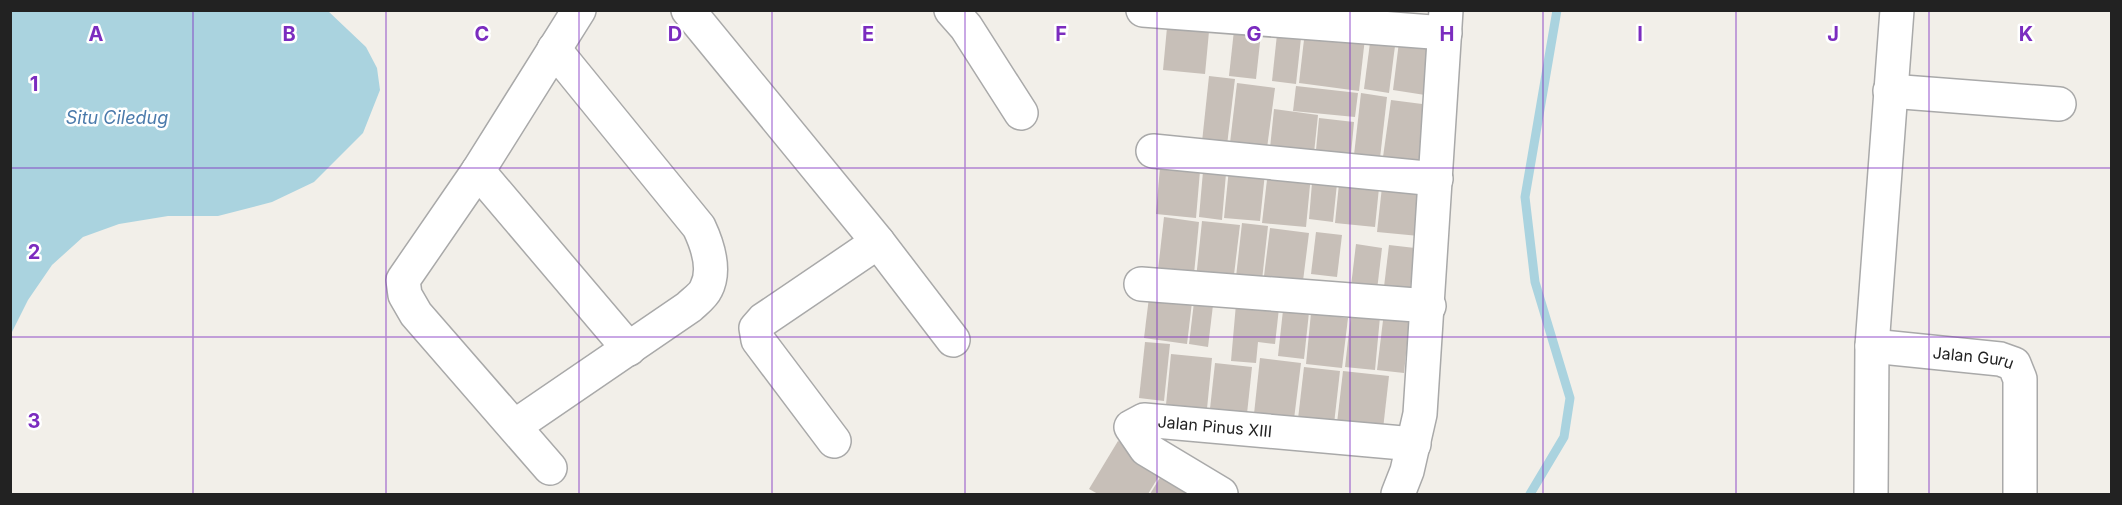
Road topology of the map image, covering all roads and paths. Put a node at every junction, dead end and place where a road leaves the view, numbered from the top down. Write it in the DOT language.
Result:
graph roads {
  1 [pos="579,10"];
  2 [pos="688,10"];
  3 [pos="951,10"];
  4 [pos="1143,10"];
  5 [pos="1897,10"];
  6 [pos="1445,22"];
  7 [pos="554,49"];
  8 [pos="1890,91"];
  9 [pos="2058,104"];
  10 [pos="1021,112"];
  11 [pos="1153,151"];
  12 [pos="478,171"];
  13 [pos="1436,179"];
  14 [pos="878,242"];
  15 [pos="1141,284"];
  16 [pos="1429,306"];
  17 [pos="953,340"];
  18 [pos="1872,346"];
  19 [pos="629,349"];
  20 [pos="515,426"];
  21 [pos="834,441"];
  22 [pos="1414,444"];
  23 [pos="550,468"];
  24 [pos="1221,495"];
  25 [pos="1398,495"];
  26 [pos="1871,495"];
  27 [pos="2020,495"];
  1 -- 7 [label="street"];
  2 -- 14 [label="street"];
  3 -- 10 [label="street"];
  4 -- 6 [label="street"];
  5 -- 8 [label="street"];
  6 -- 13 [label="street"];
  7 -- 12 [label="street"];
  7 -- 19 [label="street"];
  8 -- 9 [label="street"];
  8 -- 18 [label="street"];
  11 -- 13 [label="street"];
  12 -- 19 [label="street"];
  12 -- 20 [label="street"];
  13 -- 16 [label="street"];
  14 -- 17 [label="street"];
  14 -- 21 [label="street"];
  15 -- 16 [label="street"];
  16 -- 22 [label="street"];
  18 -- 26 [label="street"];
  18 -- 27 [label="street, Jalan Guru"];
  19 -- 20 [label="street"];
  20 -- 23 [label="street"];
  22 -- 24 [label="street, Jalan Pinus XIII"];
  22 -- 25 [label="street"];
}
